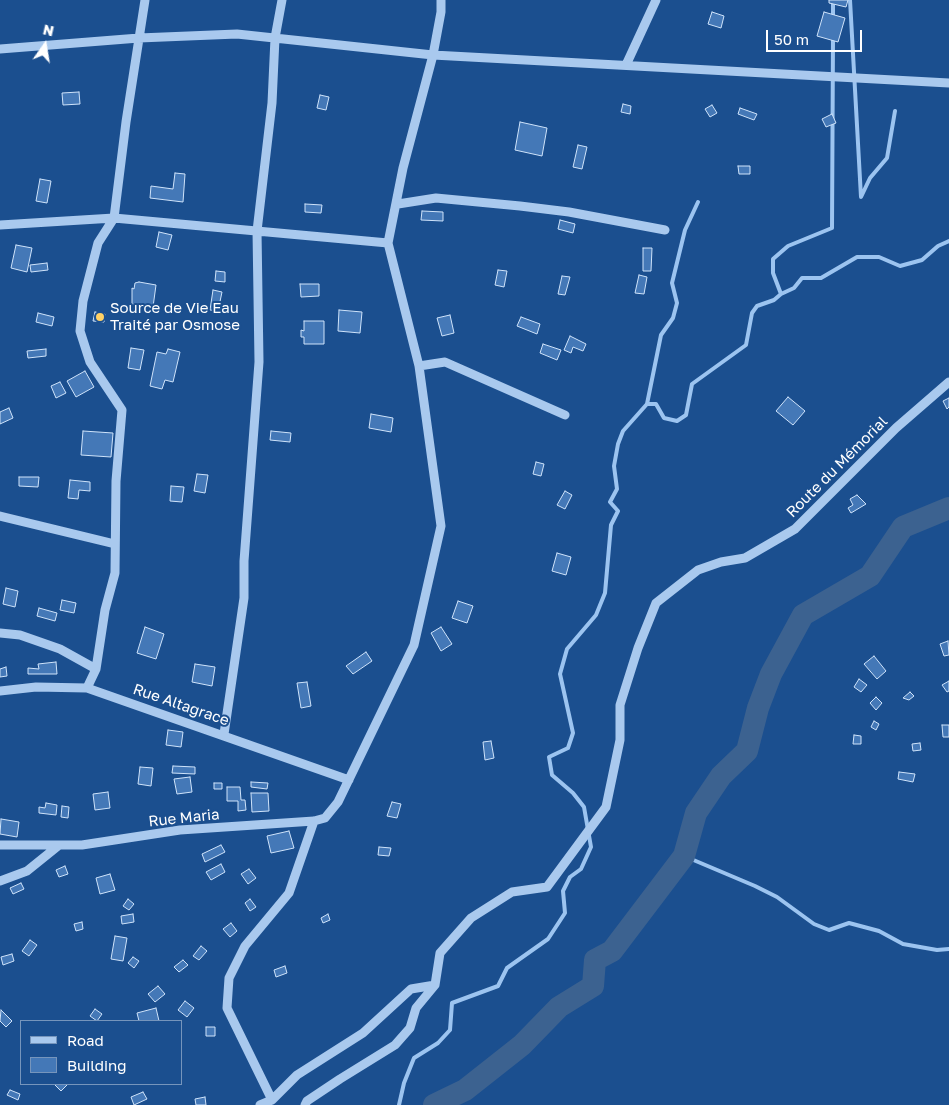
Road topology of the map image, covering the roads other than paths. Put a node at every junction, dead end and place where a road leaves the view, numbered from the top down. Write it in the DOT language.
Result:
graph roads {
  1 [pos="145,0"];
  2 [pos="282,0"];
  3 [pos="441,0"];
  4 [pos="656,0"];
  5 [pos="140,38"];
  6 [pos="275,38"];
  7 [pos="0,50"];
  8 [pos="433,55"];
  9 [pos="626,65"];
  10 [pos="949,83"];
  11 [pos="398,204"];
  12 [pos="114,218"];
  13 [pos="0,225"];
  14 [pos="665,230"];
  15 [pos="257,231"];
  16 [pos="388,243"];
  17 [pos="419,366"];
  18 [pos="949,382"];
  19 [pos="565,415"];
  20 [pos="0,516"];
  21 [pos="115,544"];
  22 [pos="0,633"];
  23 [pos="96,669"];
  24 [pos="87,688"];
  25 [pos="0,691"];
  26 [pos="224,734"];
  27 [pos="349,780"];
  28 [pos="314,821"];
  29 [pos="0,845"];
  30 [pos="58,846"];
  31 [pos="0,881"];
  32 [pos="435,985"];
  33 [pos="272,1100"];
  34 [pos="260,1105"];
  35 [pos="305,1105"];
  1 -- 5 [label="street"];
  2 -- 6 [label="street"];
  3 -- 8 [label="street"];
  4 -- 9 [label="street"];
  5 -- 6 [label="street"];
  5 -- 7 [label="street"];
  5 -- 12 [label="street"];
  6 -- 8 [label="street"];
  6 -- 15 [label="street"];
  8 -- 9 [label="street"];
  8 -- 11 [label="street"];
  9 -- 10 [label="street"];
  11 -- 14 [label="street"];
  11 -- 16 [label="street"];
  12 -- 13 [label="street"];
  12 -- 15 [label="street"];
  12 -- 21 [label="street"];
  15 -- 16 [label="street"];
  15 -- 26 [label="street"];
  16 -- 17 [label="street"];
  17 -- 19 [label="street"];
  17 -- 27 [label="street"];
  18 -- 32 [label="street, Route du Mémorial"];
  20 -- 21 [label="street"];
  21 -- 23 [label="street"];
  22 -- 23 [label="street"];
  23 -- 24 [label="street"];
  24 -- 25 [label="street, Rue Altagrace"];
  24 -- 26 [label="street, Rue Altagrace"];
  26 -- 27 [label="street, Rue Altagrace"];
  27 -- 28 [label="street"];
  28 -- 30 [label="street, Rue Maria"];
  28 -- 33 [label="street"];
  29 -- 30 [label="street, Rue Maria"];
  30 -- 31 [label="street"];
  32 -- 33 [label="street"];
  32 -- 35 [label="street"];
  33 -- 34 [label="street"];
}
